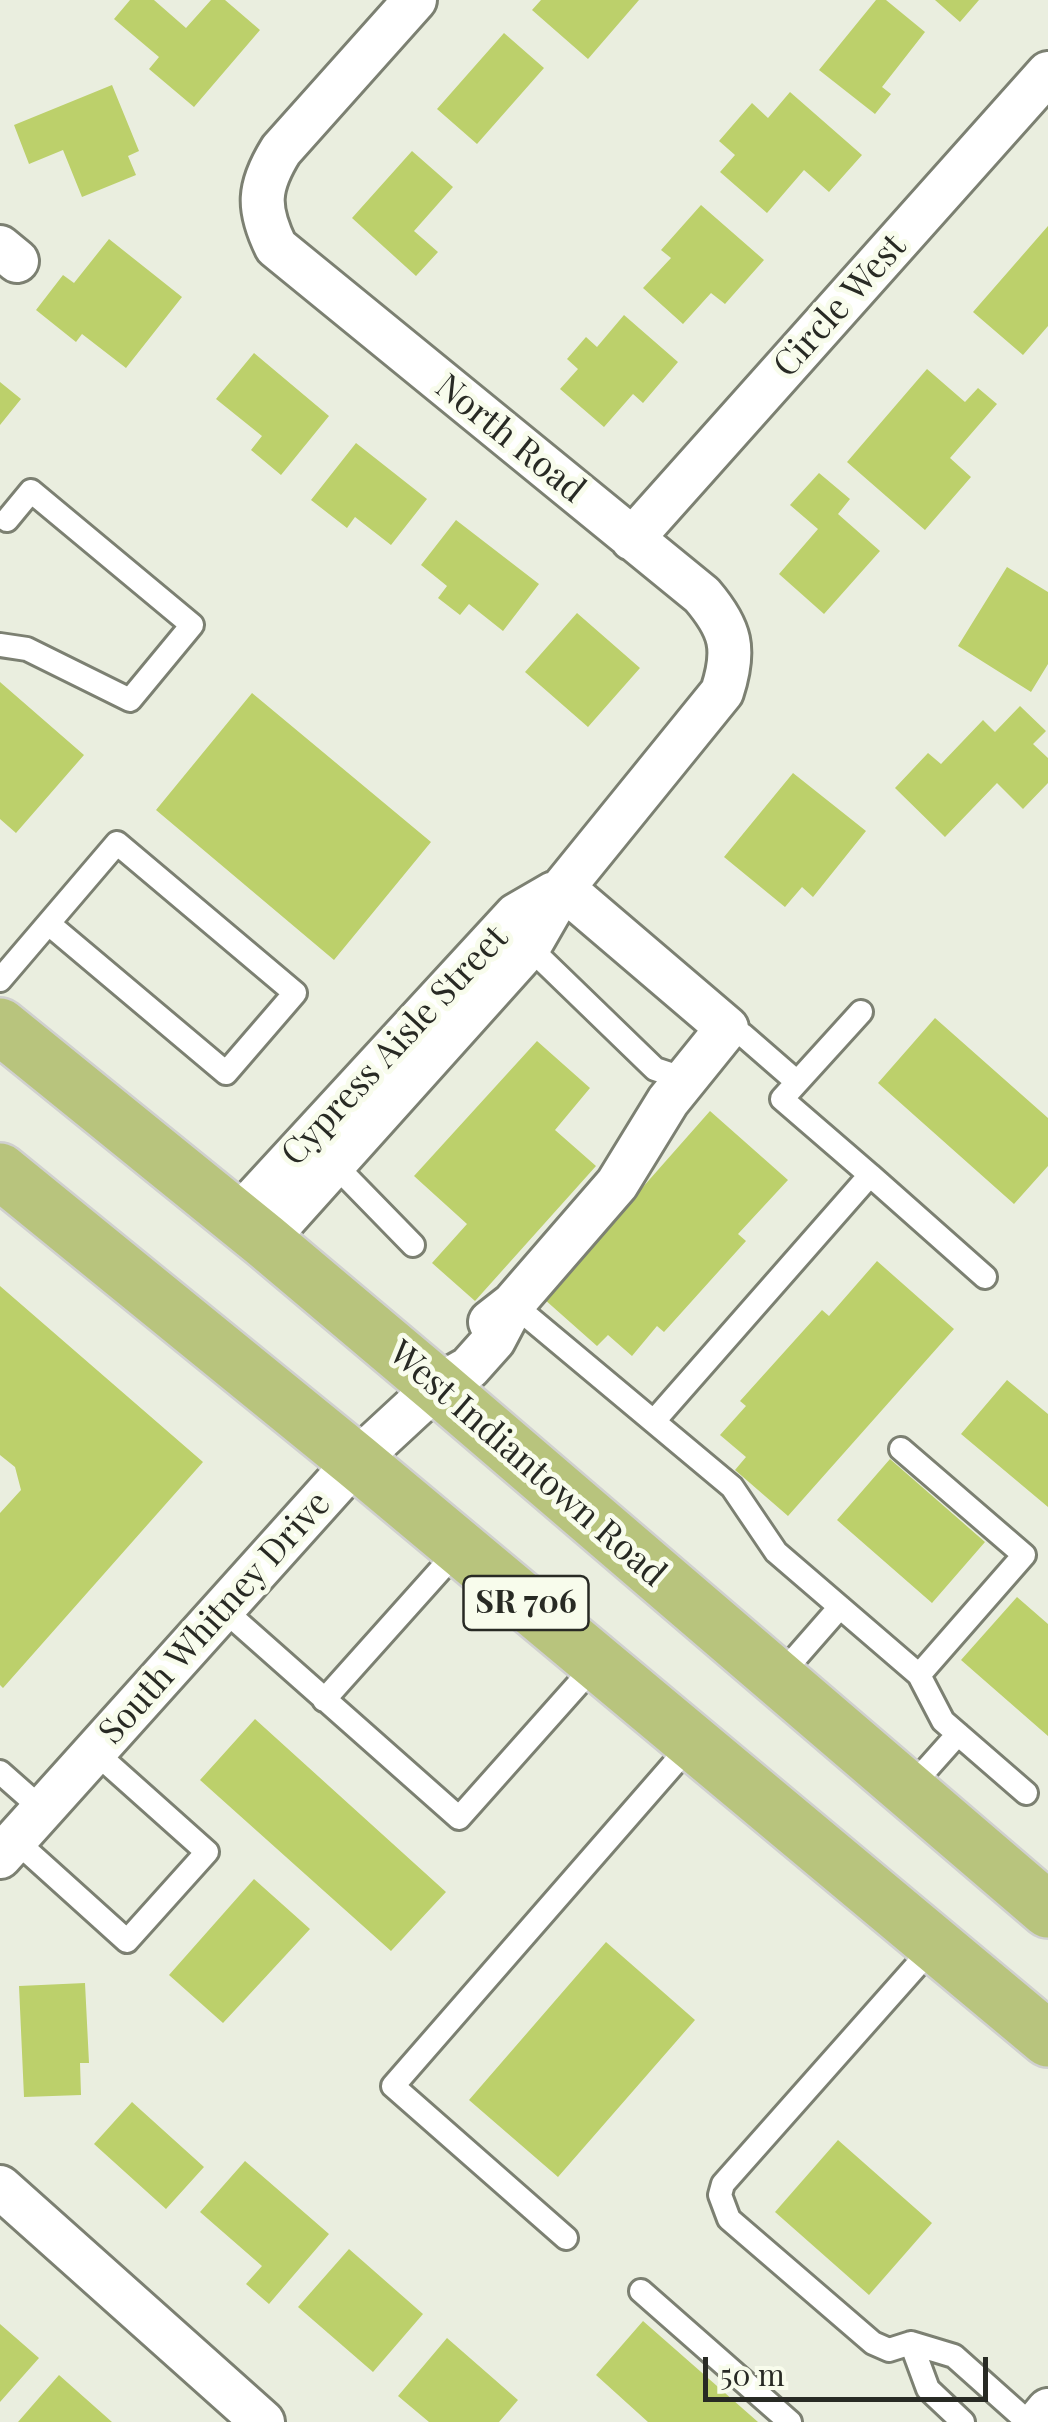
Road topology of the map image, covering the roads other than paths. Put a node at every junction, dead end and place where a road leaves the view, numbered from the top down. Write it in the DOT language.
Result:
graph roads {
  1 [pos="415,0"];
  2 [pos="1048,73"];
  3 [pos="7,520"];
  4 [pos="632,539"];
  5 [pos="0,645"];
  6 [pos="730,666"];
  7 [pos="563,888"];
  8 [pos="49,924"];
  9 [pos="529,947"];
  10 [pos="0,980"];
  11 [pos="861,1012"];
  12 [pos="0,1026"];
  13 [pos="726,1028"];
  14 [pos="685,1080"];
  15 [pos="797,1082"];
  16 [pos="333,1164"];
  17 [pos="870,1175"];
  18 [pos="10,1185"];
  19 [pos="251,1230"];
  20 [pos="413,1245"];
  21 [pos="985,1277"];
  22 [pos="513,1304"];
  23 [pos="437,1386"];
  24 [pos="654,1420"];
  25 [pos="901,1448"];
  26 [pos="356,1462"];
  27 [pos="460,1548"];
  28 [pos="840,1607"];
  29 [pos="223,1609"];
  30 [pos="597,1663"];
  31 [pos="919,1674"];
  32 [pos="777,1679"];
  33 [pos="324,1700"];
  34 [pos="958,1734"];
  35 [pos="692,1742"];
  36 [pos="95,1752"];
  37 [pos="0,1772"];
  38 [pos="908,1790"];
  39 [pos="1026,1792"];
  40 [pos="19,1836"];
  41 [pos="1045,1901"];
  42 [pos="935,1945"];
  43 [pos="1048,2039"];
  44 [pos="0,2187"];
  45 [pos="566,2238"];
  46 [pos="640,2291"];
  47 [pos="911,2343"];
  48 [pos="1048,2410"];
  49 [pos="263,2422"];
  50 [pos="790,2422"];
  51 [pos="963,2422"];
  52 [pos="1028,2422"];
  53 [pos="1038,2422"];
  1 -- 4 [label="street, North Road"];
  2 -- 4 [label="street, Circle West"];
  3 -- 5 [label="lane"];
  4 -- 6 [label="street, North Road"];
  6 -- 7 [label="street, Cypress Aisle Street"];
  7 -- 9 [label="street, Cypress Aisle Street"];
  7 -- 13 [label="street"];
  7 -- 19 [label="street, Cypress Aisle Street"];
  8 -- 8 [label="lane"];
  8 -- 10 [label="lane"];
  9 -- 14 [label="lane"];
  9 -- 16 [label="street, Cypress Aisle Street"];
  11 -- 15 [label="lane"];
  12 -- 19 [label="main road, West Indiantown Road / SR 706"];
  13 -- 14 [label="street, South Whitney Drive"];
  13 -- 15 [label="lane"];
  14 -- 22 [label="street, South Whitney Drive"];
  15 -- 17 [label="lane"];
  16 -- 19 [label="street, Cypress Aisle Street"];
  16 -- 20 [label="lane"];
  17 -- 21 [label="lane"];
  17 -- 24 [label="lane"];
  18 -- 26 [label="main road, SR 706"];
  19 -- 23 [label="main road, West Indiantown Road / SR 706"];
  22 -- 23 [label="street, South Whitney Drive"];
  22 -- 24 [label="lane"];
  23 -- 26 [label="street, South Whitney Drive"];
  23 -- 32 [label="main road, West Indiantown Road / SR 706"];
  24 -- 28 [label="lane"];
  25 -- 31 [label="lane"];
  26 -- 27 [label="main road, SR 706"];
  26 -- 29 [label="street, South Whitney Drive"];
  27 -- 30 [label="main road, SR 706"];
  27 -- 33 [label="lane"];
  28 -- 31 [label="lane"];
  28 -- 32 [label="lane"];
  29 -- 33 [label="lane"];
  29 -- 36 [label="street, South Whitney Drive"];
  30 -- 33 [label="lane"];
  30 -- 35 [label="main road, SR 706"];
  31 -- 34 [label="lane"];
  32 -- 38 [label="main road, West Indiantown Road / SR 706"];
  34 -- 38 [label="lane"];
  34 -- 39 [label="lane"];
  35 -- 42 [label="main road, SR 706"];
  35 -- 45 [label="lane"];
  36 -- 40 [label="street, South Whitney Drive"];
  36 -- 40 [label="lane"];
  37 -- 40 [label="lane"];
  38 -- 41 [label="main road, West Indiantown Road / SR 706"];
  42 -- 43 [label="main road, SR 706"];
  42 -- 47 [label="lane"];
  44 -- 49 [label="street"];
  46 -- 50 [label="lane"];
  47 -- 51 [label="lane"];
  47 -- 52 [label="lane"];
  48 -- 53 [label="street"];
}
